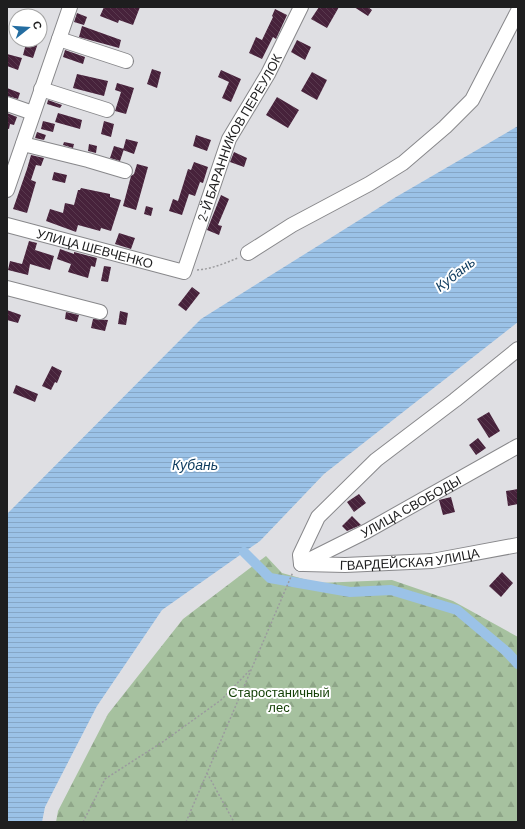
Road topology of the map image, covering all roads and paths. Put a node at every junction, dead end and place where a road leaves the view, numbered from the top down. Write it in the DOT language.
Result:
graph roads {
  1 [pos="70,7"];
  2 [pos="301,7"];
  3 [pos="518,11"];
  4 [pos="59,39"];
  5 [pos="126,61"];
  6 [pos="41,90"];
  7 [pos="7,104"];
  8 [pos="107,110"];
  9 [pos="34,113"];
  10 [pos="23,144"];
  11 [pos="125,171"];
  12 [pos="7,190"];
  13 [pos="7,225"];
  14 [pos="248,253"];
  15 [pos="185,269"];
  16 [pos="7,288"];
  17 [pos="100,312"];
  18 [pos="518,349"];
  19 [pos="518,446"];
  20 [pos="516,548"];
  21 [pos="300,559"];
  22 [pos="251,670"];
  23 [pos="207,773"];
  24 [pos="84,822"];
  25 [pos="186,822"];
  26 [pos="234,822"];
  1 -- 4 [label="street"];
  2 -- 15 [label="street, 2-Й БАРАННИКОВ ПЕРЕУЛОК"];
  3 -- 14 [label="street"];
  4 -- 5 [label="street"];
  4 -- 6 [label="street"];
  6 -- 8 [label="street"];
  6 -- 9 [label="street"];
  7 -- 9 [label="street"];
  9 -- 10 [label="street"];
  10 -- 11 [label="street"];
  10 -- 12 [label="street"];
  13 -- 15 [label="street, УЛИЦА ШЕВЧЕНКО"];
  14 -- 15 [label="path"];
  16 -- 17 [label="street"];
  18 -- 21 [label="street"];
  19 -- 21 [label="street, УЛИЦА СВОБОДЫ"];
  20 -- 21 [label="street, ГВАРДЕЙСКАЯ УЛИЦА"];
  21 -- 22 [label="path"];
  22 -- 23 [label="path"];
  22 -- 24 [label="path"];
  23 -- 25 [label="path"];
  23 -- 26 [label="path"];
}
